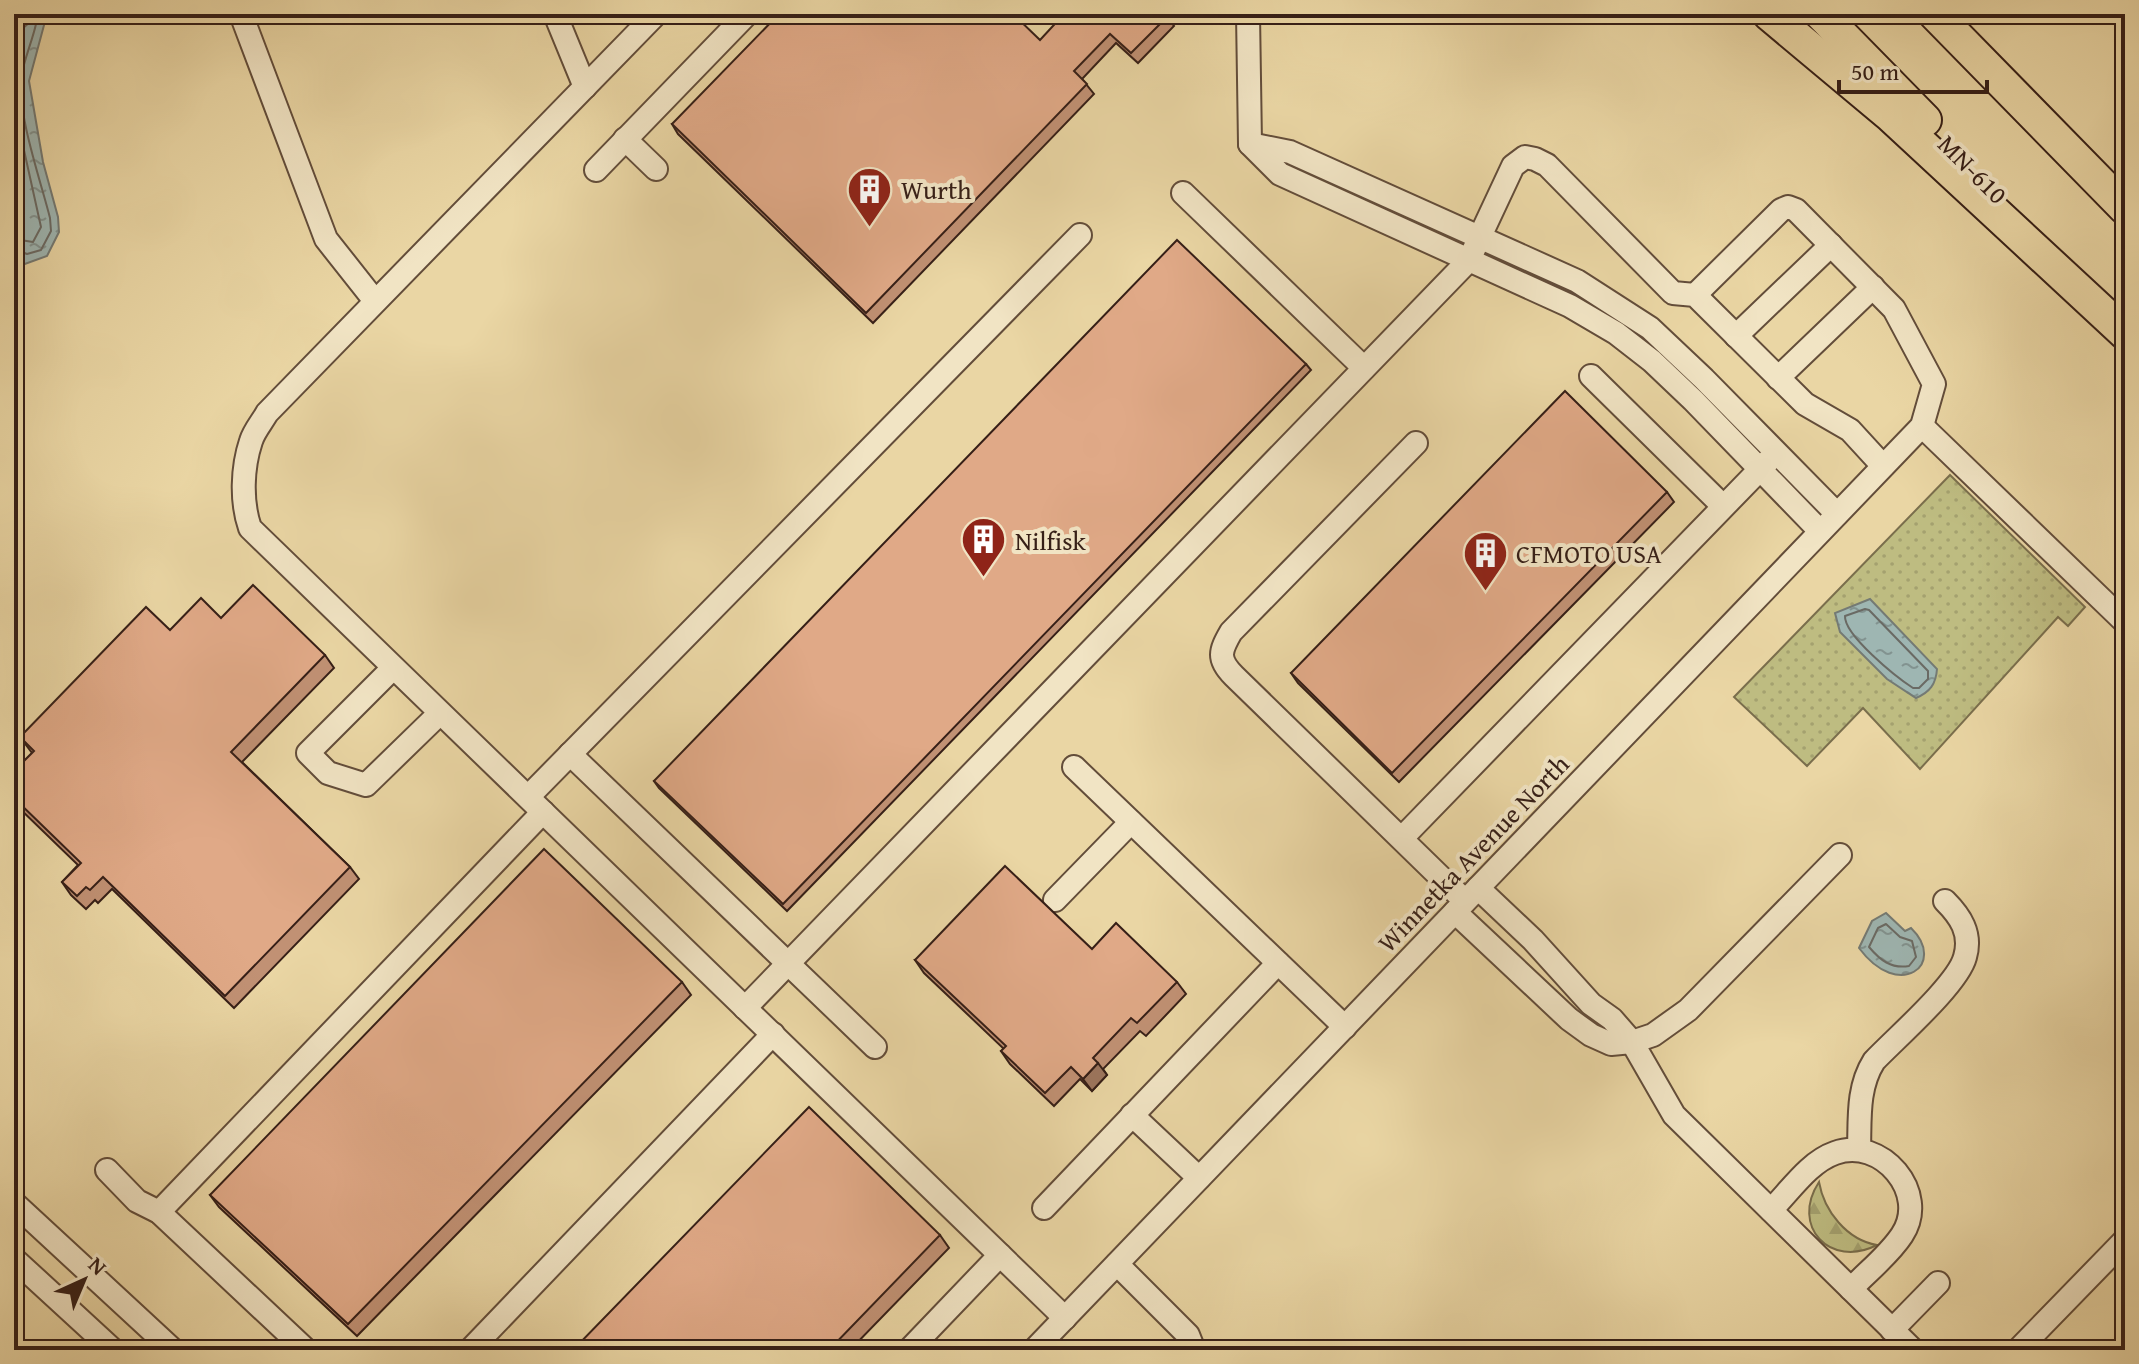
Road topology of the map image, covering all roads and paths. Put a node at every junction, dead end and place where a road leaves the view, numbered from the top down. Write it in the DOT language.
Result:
graph roads {
  1 [pos="241,14"];
  2 [pos="555,14"];
  3 [pos="656,14"];
  4 [pos="747,14"];
  5 [pos="1248,14"];
  6 [pos="1769,14"];
  7 [pos="1821,14"];
  8 [pos="1937,16"];
  9 [pos="585,87"];
  10 [pos="625,139"];
  11 [pos="1250,144"];
  12 [pos="656,169"];
  13 [pos="596,170"];
  14 [pos="1183,193"];
  15 [pos="2125,208"];
  16 [pos="1080,235"];
  17 [pos="1479,237"];
  18 [pos="1831,245"];
  19 [pos="1469,260"];
  20 [pos="1873,287"];
  21 [pos="1695,295"];
  22 [pos="375,301"];
  23 [pos="2125,323"];
  24 [pos="2125,333"];
  25 [pos="1736,336"];
  26 [pos="1364,368"];
  27 [pos="1591,376"];
  28 [pos="1778,378"];
  29 [pos="1922,426"];
  30 [pos="1416,443"];
  31 [pos="1768,460"];
  32 [pos="1883,466"];
  33 [pos="1723,506"];
  34 [pos="1837,514"];
  35 [pos="1820,531"];
  36 [pos="2125,622"];
  37 [pos="393,668"];
  38 [pos="439,714"];
  39 [pos="570,754"];
  40 [pos="1074,767"];
  41 [pos="535,804"];
  42 [pos="1131,822"];
  43 [pos="1402,838"];
  44 [pos="1840,855"];
  45 [pos="1055,900"];
  46 [pos="1466,900"];
  47 [pos="1945,901"];
  48 [pos="1544,953"];
  49 [pos="1278,963"];
  50 [pos="788,964"];
  51 [pos="1523,975"];
  52 [pos="745,1008"];
  53 [pos="1345,1027"];
  54 [pos="773,1034"];
  55 [pos="1632,1042"];
  56 [pos="875,1047"];
  57 [pos="1132,1115"];
  58 [pos="1859,1150"];
  59 [pos="107,1170"];
  60 [pos="1199,1178"];
  61 [pos="14,1203"];
  62 [pos="1044,1208"];
  63 [pos="1771,1210"];
  64 [pos="159,1212"];
  65 [pos="2125,1240"];
  66 [pos="1000,1255"];
  67 [pos="14,1259"];
  68 [pos="1117,1264"];
  69 [pos="1938,1283"];
  70 [pos="1851,1289"];
  71 [pos="1065,1318"];
  72 [pos="1892,1330"];
  73 [pos="113,1350"];
  74 [pos="173,1350"];
  75 [pos="306,1350"];
  76 [pos="470,1350"];
  77 [pos="909,1350"];
  78 [pos="1034,1350"];
  79 [pos="1194,1350"];
  80 [pos="1913,1350"];
  81 [pos="2018,1350"];
  1 -- 22 [label="street"];
  2 -- 9 [label="street"];
  3 -- 9 [label="street"];
  4 -- 10 [label="street"];
  5 -- 11 [label="street"];
  6 -- 24 [label="highway"];
  7 -- 23 [label="highway, MN-610"];
  8 -- 15 [label="highway"];
  9 -- 22 [label="street"];
  10 -- 12 [label="street"];
  10 -- 13 [label="street"];
  11 -- 17 [label="street"];
  11 -- 19 [label="street"];
  14 -- 26 [label="street"];
  16 -- 39 [label="street"];
  17 -- 19 [label="street"];
  17 -- 21 [label="street"];
  17 -- 31 [label="street"];
  18 -- 20 [label="street"];
  18 -- 21 [label="street"];
  18 -- 25 [label="street"];
  19 -- 26 [label="street"];
  19 -- 31 [label="street"];
  20 -- 28 [label="street"];
  20 -- 29 [label="street, Winnetka Avenue North"];
  21 -- 25 [label="street"];
  22 -- 37 [label="street"];
  25 -- 28 [label="street"];
  26 -- 50 [label="street"];
  27 -- 33 [label="street"];
  28 -- 32 [label="street"];
  29 -- 32 [label="street, Winnetka Avenue North"];
  29 -- 36 [label="street"];
  30 -- 43 [label="street"];
  31 -- 33 [label="street"];
  31 -- 34 [label="street"];
  31 -- 35 [label="street"];
  32 -- 34 [label="street, Winnetka Avenue North"];
  33 -- 43 [label="street"];
  34 -- 35 [label="street, Winnetka Avenue North"];
  35 -- 46 [label="street, Winnetka Avenue North"];
  37 -- 38 [label="street"];
  37 -- 38 [label="street"];
  38 -- 41 [label="street"];
  39 -- 41 [label="street"];
  39 -- 50 [label="street"];
  40 -- 42 [label="street"];
  41 -- 52 [label="street"];
  41 -- 64 [label="street"];
  42 -- 45 [label="street"];
  42 -- 49 [label="street"];
  43 -- 46 [label="street"];
  44 -- 55 [label="street"];
  46 -- 48 [label="street"];
  46 -- 51 [label="street"];
  46 -- 53 [label="street, Winnetka Avenue North"];
  47 -- 58 [label="street"];
  48 -- 51 [label="street"];
  48 -- 55 [label="street"];
  49 -- 53 [label="street"];
  49 -- 57 [label="street"];
  50 -- 52 [label="street"];
  50 -- 56 [label="street"];
  51 -- 55 [label="street"];
  52 -- 54 [label="street"];
  53 -- 60 [label="street, Winnetka Avenue North"];
  54 -- 66 [label="street"];
  54 -- 76 [label="street"];
  55 -- 63 [label="street"];
  57 -- 60 [label="street"];
  57 -- 62 [label="street"];
  58 -- 63 [label="street"];
  58 -- 70 [label="street"];
  59 -- 64 [label="street"];
  60 -- 68 [label="street, Winnetka Avenue North"];
  61 -- 74 [label="street"];
  63 -- 70 [label="street"];
  64 -- 75 [label="street"];
  65 -- 81 [label="street"];
  66 -- 71 [label="street"];
  66 -- 77 [label="street"];
  67 -- 73 [label="street"];
  68 -- 71 [label="street, Winnetka Avenue North"];
  68 -- 79 [label="street"];
  69 -- 72 [label="street"];
  70 -- 72 [label="street"];
  71 -- 78 [label="street, Winnetka Avenue North"];
  72 -- 80 [label="street"];
}
